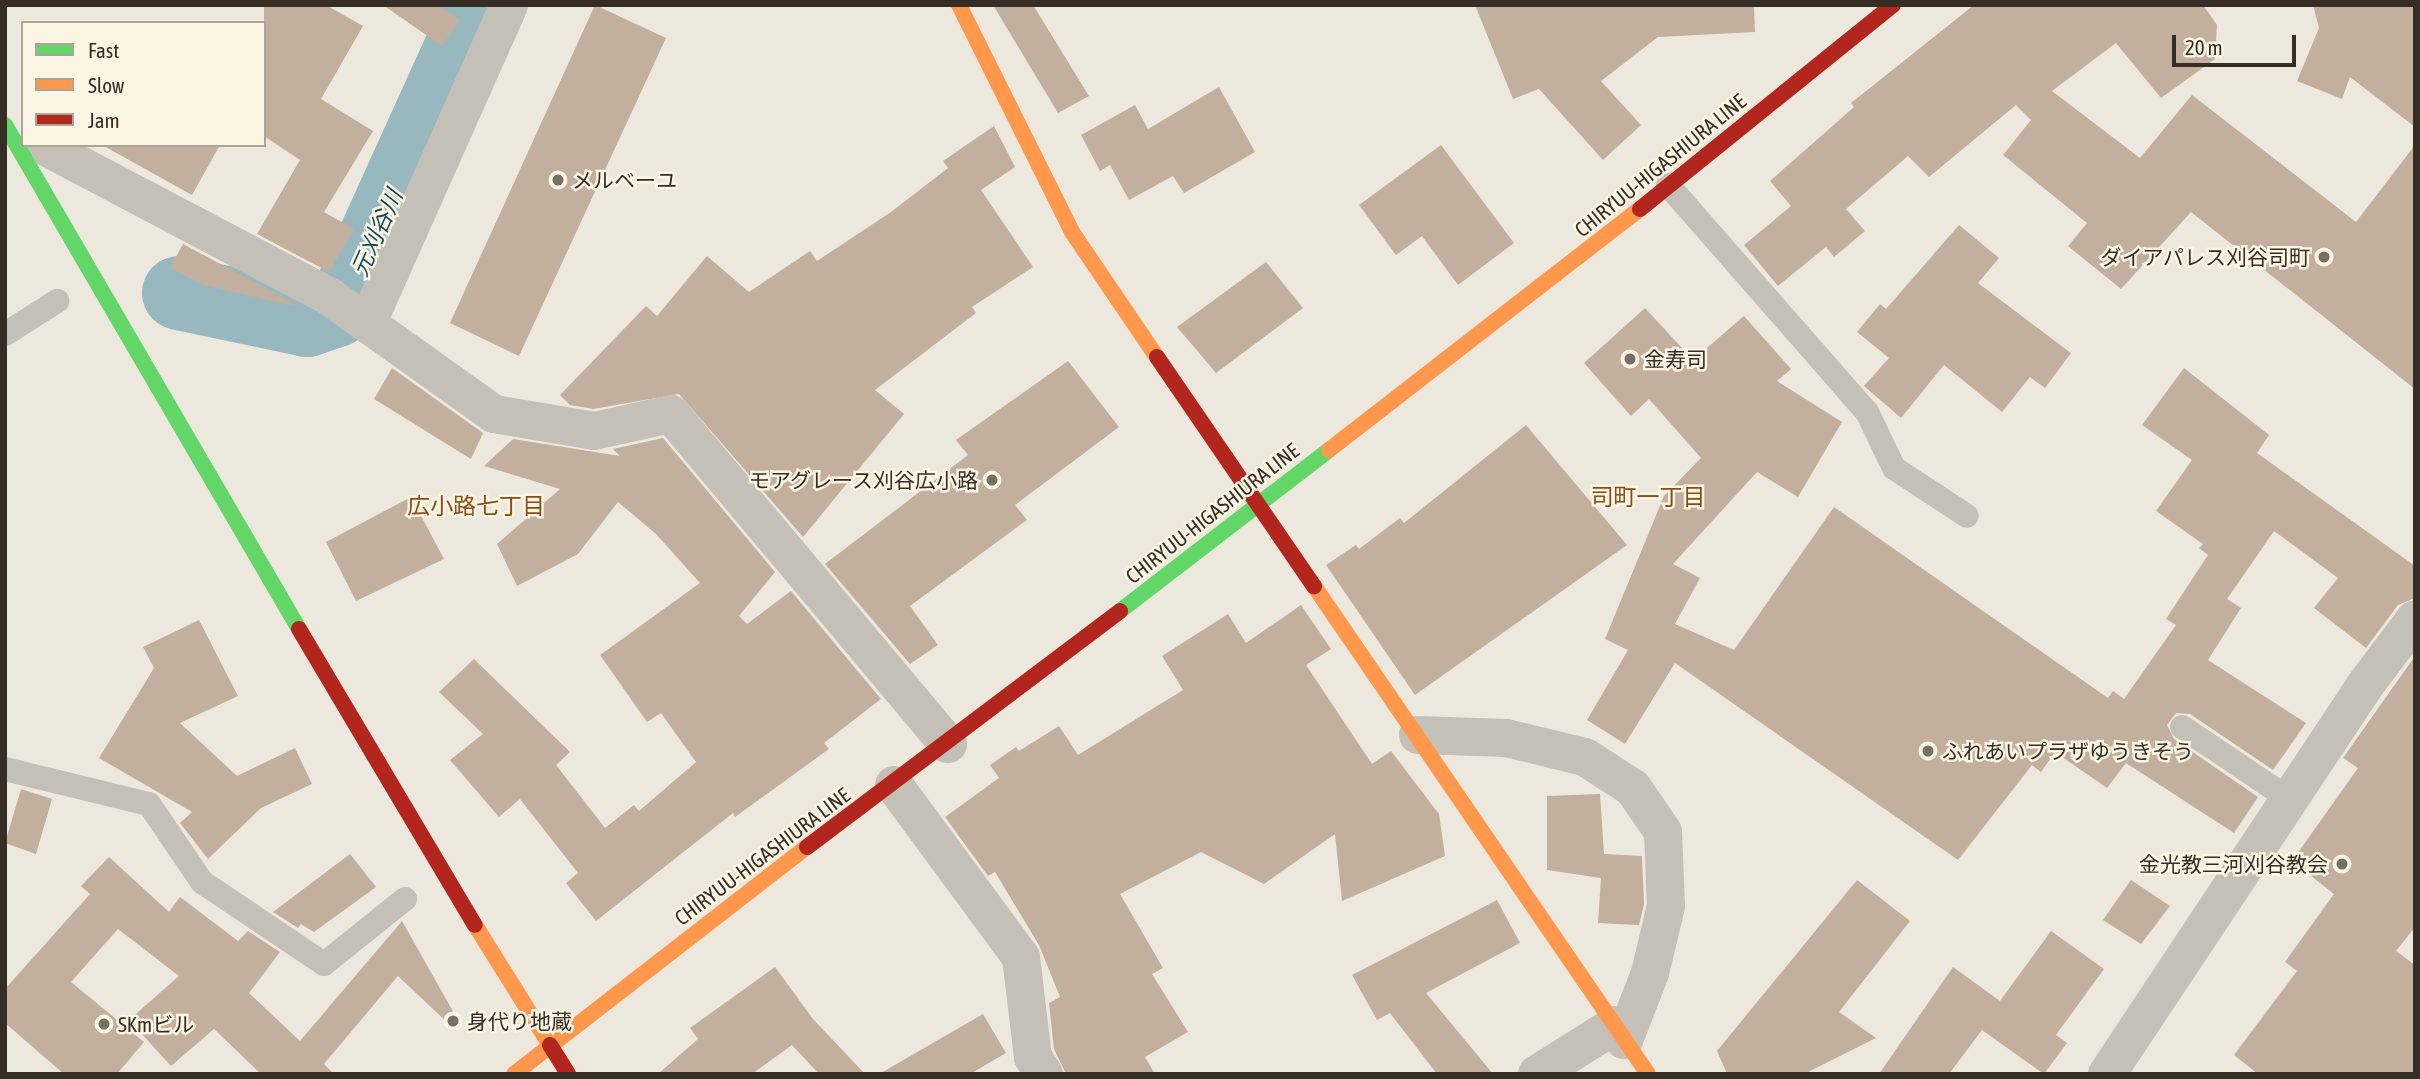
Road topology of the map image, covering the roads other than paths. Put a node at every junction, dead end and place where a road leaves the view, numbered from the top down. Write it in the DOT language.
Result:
graph roads {
  1 [pos="509,5"];
  2 [pos="958,5"];
  3 [pos="1894,5"];
  4 [pos="5,125"];
  5 [pos="21,134"];
  6 [pos="45,147"];
  7 [pos="1668,185"];
  8 [pos="57,301"];
  9 [pos="351,311"];
  10 [pos="5,334"];
  11 [pos="1258,503"];
  12 [pos="1967,516"];
  13 [pos="2415,619"];
  14 [pos="2182,727"];
  15 [pos="1418,735"];
  16 [pos="947,744"];
  17 [pos="5,769"];
  18 [pos="894,785"];
  19 [pos="2289,799"];
  20 [pos="405,899"];
  21 [pos="1619,1032"];
  22 [pos="550,1045"];
  23 [pos="514,1074"];
  24 [pos="568,1074"];
  25 [pos="1044,1074"];
  26 [pos="1537,1074"];
  27 [pos="1647,1074"];
  28 [pos="2107,1074"];
  1 -- 9 [label="street"];
  2 -- 11 [label="street"];
  3 -- 7 [label="street, CHIRYUU-HIGASHIURA LINE"];
  4 -- 5 [label="street"];
  4 -- 22 [label="street"];
  6 -- 9 [label="street"];
  7 -- 11 [label="street, CHIRYUU-HIGASHIURA LINE"];
  7 -- 12 [label="lane"];
  8 -- 10 [label="lane"];
  9 -- 16 [label="street"];
  11 -- 15 [label="street"];
  11 -- 16 [label="street, CHIRYUU-HIGASHIURA LINE"];
  13 -- 19 [label="street"];
  14 -- 19 [label="lane"];
  15 -- 21 [label="street"];
  15 -- 21 [label="street"];
  16 -- 18 [label="street, CHIRYUU-HIGASHIURA LINE"];
  17 -- 20 [label="lane"];
  18 -- 22 [label="street, CHIRYUU-HIGASHIURA LINE"];
  18 -- 25 [label="street"];
  19 -- 28 [label="street"];
  21 -- 26 [label="street"];
  21 -- 27 [label="street"];
  22 -- 23 [label="street, CHIRYUU-HIGASHIURA LINE"];
  22 -- 24 [label="street"];
}
